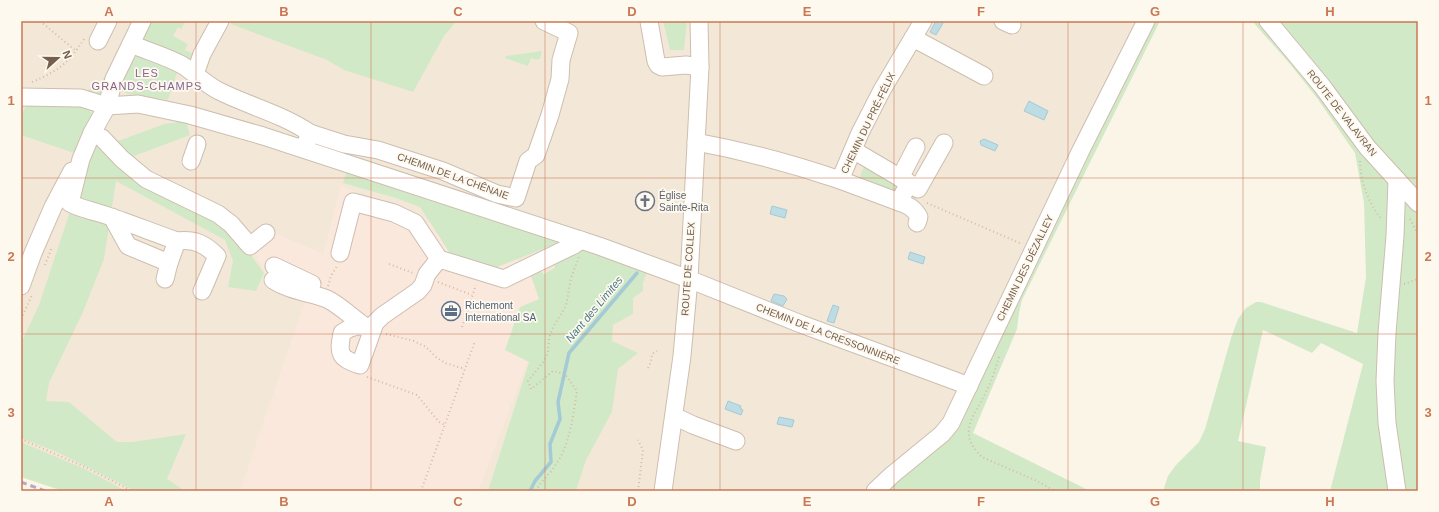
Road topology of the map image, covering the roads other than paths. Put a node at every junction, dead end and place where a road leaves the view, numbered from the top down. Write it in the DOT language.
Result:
graph roads {
  1 [pos="108,21"];
  2 [pos="142,21"];
  3 [pos="220,21"];
  4 [pos="544,21"];
  5 [pos="649,21"];
  6 [pos="699,21"];
  7 [pos="923,21"];
  8 [pos="1146,21"];
  9 [pos="1268,21"];
  10 [pos="92,38"];
  11 [pos="912,38"];
  12 [pos="131,44"];
  13 [pos="700,67"];
  14 [pos="195,74"];
  15 [pos="984,76"];
  16 [pos="21,97"];
  17 [pos="107,106"];
  18 [pos="92,132"];
  19 [pos="310,133"];
  20 [pos="696,142"];
  21 [pos="944,143"];
  22 [pos="194,144"];
  23 [pos="916,147"];
  24 [pos="303,149"];
  25 [pos="853,150"];
  26 [pos="191,161"];
  27 [pos="78,172"];
  28 [pos="840,180"];
  29 [pos="1397,180"];
  30 [pos="905,181"];
  31 [pos="497,194"];
  32 [pos="899,202"];
  33 [pos="1418,202"];
  34 [pos="492,211"];
  35 [pos="112,218"];
  36 [pos="917,223"];
  37 [pos="266,233"];
  38 [pos="177,242"];
  39 [pos="581,246"];
  40 [pos="340,253"];
  41 [pos="439,260"];
  42 [pos="274,273"];
  43 [pos="689,279"];
  44 [pos="21,286"];
  45 [pos="202,291"];
  46 [pos="338,306"];
  47 [pos="369,328"];
  48 [pos="342,333"];
  49 [pos="969,386"];
  50 [pos="674,416"];
  51 [pos="736,440"];
  52 [pos="663,491"];
  53 [pos="875,491"];
  54 [pos="1397,491"];
  1 -- 10 [label="street"];
  2 -- 12 [label="street"];
  3 -- 14 [label="street"];
  4 -- 31 [label="street, CHEMIN DE LA CHÊNAIE"];
  5 -- 13 [label="street"];
  6 -- 13 [label="street, ROUTE DE COLLEX"];
  7 -- 11 [label="street, CHEMIN DU PRÉ-FÉLIX"];
  8 -- 49 [label="street, CHEMIN DES DÉZALLEY"];
  9 -- 29 [label="street, ROUTE DE VALAVRAN"];
  11 -- 15 [label="street"];
  11 -- 25 [label="street, CHEMIN DU PRÉ-FÉLIX"];
  12 -- 14 [label="street, CHEMIN DE LA CHÊNAIE"];
  12 -- 17 [label="street"];
  13 -- 20 [label="street, ROUTE DE COLLEX"];
  14 -- 19 [label="street, CHEMIN DE LA CHÊNAIE"];
  16 -- 17 [label="street, CHEMIN DE LA CHÊNAIE"];
  17 -- 18 [label="street"];
  17 -- 24 [label="street, CHEMIN DE LA CHÊNAIE"];
  18 -- 27 [label="street"];
  18 -- 37 [label="street"];
  19 -- 24 [label="street"];
  19 -- 31 [label="street, CHEMIN DE LA CHÊNAIE"];
  20 -- 28 [label="street, CHEMIN DU PRÉ-FÉLIX"];
  20 -- 43 [label="street, ROUTE DE COLLEX"];
  21 -- 30 [label="street"];
  22 -- 26 [label="street"];
  23 -- 30 [label="street"];
  24 -- 34 [label="street, CHEMIN DE LA CHÊNAIE"];
  25 -- 28 [label="street, CHEMIN DU PRÉ-FÉLIX"];
  25 -- 30 [label="street"];
  27 -- 35 [label="street"];
  27 -- 44 [label="street"];
  28 -- 32 [label="street"];
  29 -- 33 [label="street, ROUTE DE VALAVRAN"];
  29 -- 54 [label="street"];
  30 -- 32 [label="street"];
  31 -- 34 [label="street"];
  32 -- 36 [label="street"];
  34 -- 39 [label="street, CHEMIN DE LA CHÊNAIE"];
  35 -- 38 [label="street"];
  35 -- 38 [label="street"];
  38 -- 45 [label="street"];
  39 -- 41 [label="street"];
  39 -- 43 [label="street, CHEMIN DE LA CHÊNAIE"];
  40 -- 41 [label="street"];
  41 -- 47 [label="street"];
  42 -- 46 [label="street"];
  43 -- 49 [label="street, CHEMIN DE LA CRESSONNIÈRE"];
  43 -- 50 [label="street, ROUTE DE COLLEX"];
  46 -- 47 [label="street"];
  46 -- 48 [label="street"];
  47 -- 48 [label="street"];
  47 -- 48 [label="street"];
  49 -- 53 [label="street, CHEMIN DES DÉZALLEY"];
  50 -- 51 [label="street"];
  50 -- 52 [label="street, ROUTE DE COLLEX"];
}
